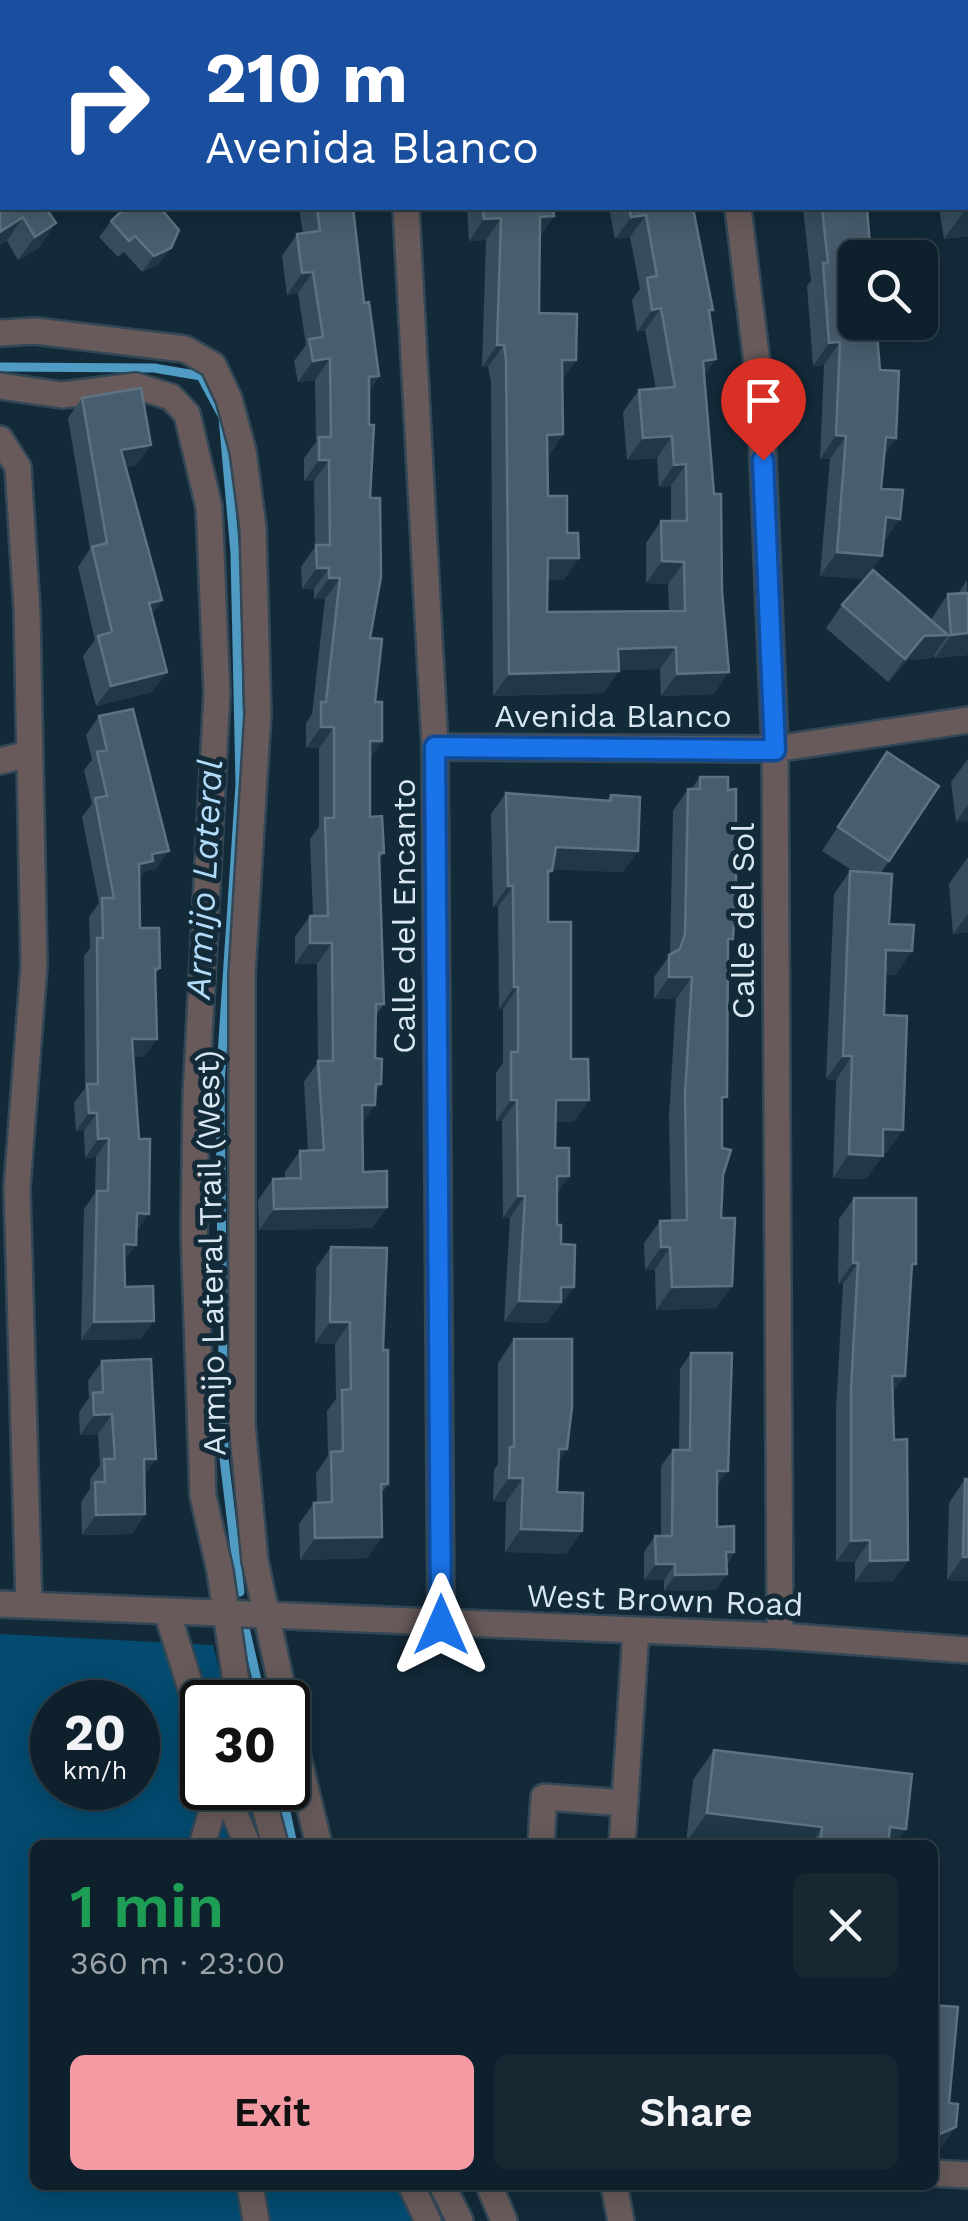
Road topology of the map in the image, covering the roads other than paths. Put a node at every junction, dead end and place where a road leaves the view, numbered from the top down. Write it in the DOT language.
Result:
graph roads {
  1 [pos="406,210"];
  2 [pos="738,210"];
  3 [pos="0,333"];
  4 [pos="0,386"];
  5 [pos="0,439"];
  6 [pos="968,720"];
  7 [pos="435,747"];
  8 [pos="775,750"];
  9 [pos="29,754"];
  10 [pos="0,760"];
  11 [pos="0,1604"];
  12 [pos="29,1605"];
  13 [pos="167,1612"];
  14 [pos="226,1614"];
  15 [pos="267,1616"];
  16 [pos="441,1625"];
  17 [pos="636,1631"];
  18 [pos="780,1636"];
  19 [pos="968,1650"];
  20 [pos="188,1680"];
  21 [pos="236,1680"];
  22 [pos="280,1680"];
  23 [pos="624,1804"];
  24 [pos="310,1808"];
  25 [pos="214,1810"];
  26 [pos="231,1810"];
  27 [pos="266,1810"];
  28 [pos="204,1840"];
  29 [pos="246,1840"];
  30 [pos="274,1840"];
  31 [pos="318,1840"];
  32 [pos="542,1840"];
  33 [pos="622,1840"];
  34 [pos="938,2173"];
  35 [pos="968,2175"];
  36 [pos="251,2190"];
  37 [pos="413,2190"];
  38 [pos="444,2190"];
  39 [pos="490,2190"];
  40 [pos="615,2190"];
  41 [pos="256,2221"];
  42 [pos="428,2221"];
  43 [pos="460,2221"];
  44 [pos="504,2221"];
  45 [pos="621,2221"];
  1 -- 7 [label="street, Calle del Encanto"];
  2 -- 8 [label="street, Calle del Sol"];
  3 -- 15 [label="street, Armijo Lateral Trail (West)"];
  4 -- 14 [label="street"];
  5 -- 9 [label="street"];
  6 -- 8 [label="street, Avenida Blanco"];
  7 -- 8 [label="street, Avenida Blanco"];
  7 -- 16 [label="street, Calle del Encanto"];
  8 -- 18 [label="street, Calle del Sol"];
  9 -- 10 [label="street"];
  9 -- 12 [label="street"];
  11 -- 12 [label="street, West Brown Road"];
  12 -- 13 [label="street, West Brown Road"];
  13 -- 14 [label="street, West Brown Road"];
  13 -- 20 [label="street"];
  14 -- 15 [label="street, West Brown Road"];
  14 -- 21 [label="street"];
  15 -- 16 [label="street, West Brown Road"];
  15 -- 22 [label="street, Armijo Lateral Trail (West)"];
  16 -- 17 [label="street, West Brown Road"];
  17 -- 18 [label="street, West Brown Road"];
  17 -- 23 [label="street"];
  18 -- 19 [label="street, West Brown Road"];
  23 -- 32 [label="street"];
  23 -- 33 [label="street"];
  24 -- 31 [label="street"];
  25 -- 28 [label="street"];
  26 -- 29 [label="street"];
  27 -- 30 [label="street"];
  34 -- 35 [label="street"];
  36 -- 41 [label="street"];
  37 -- 42 [label="street"];
  38 -- 43 [label="street"];
  39 -- 44 [label="street"];
  40 -- 45 [label="street"];
}
